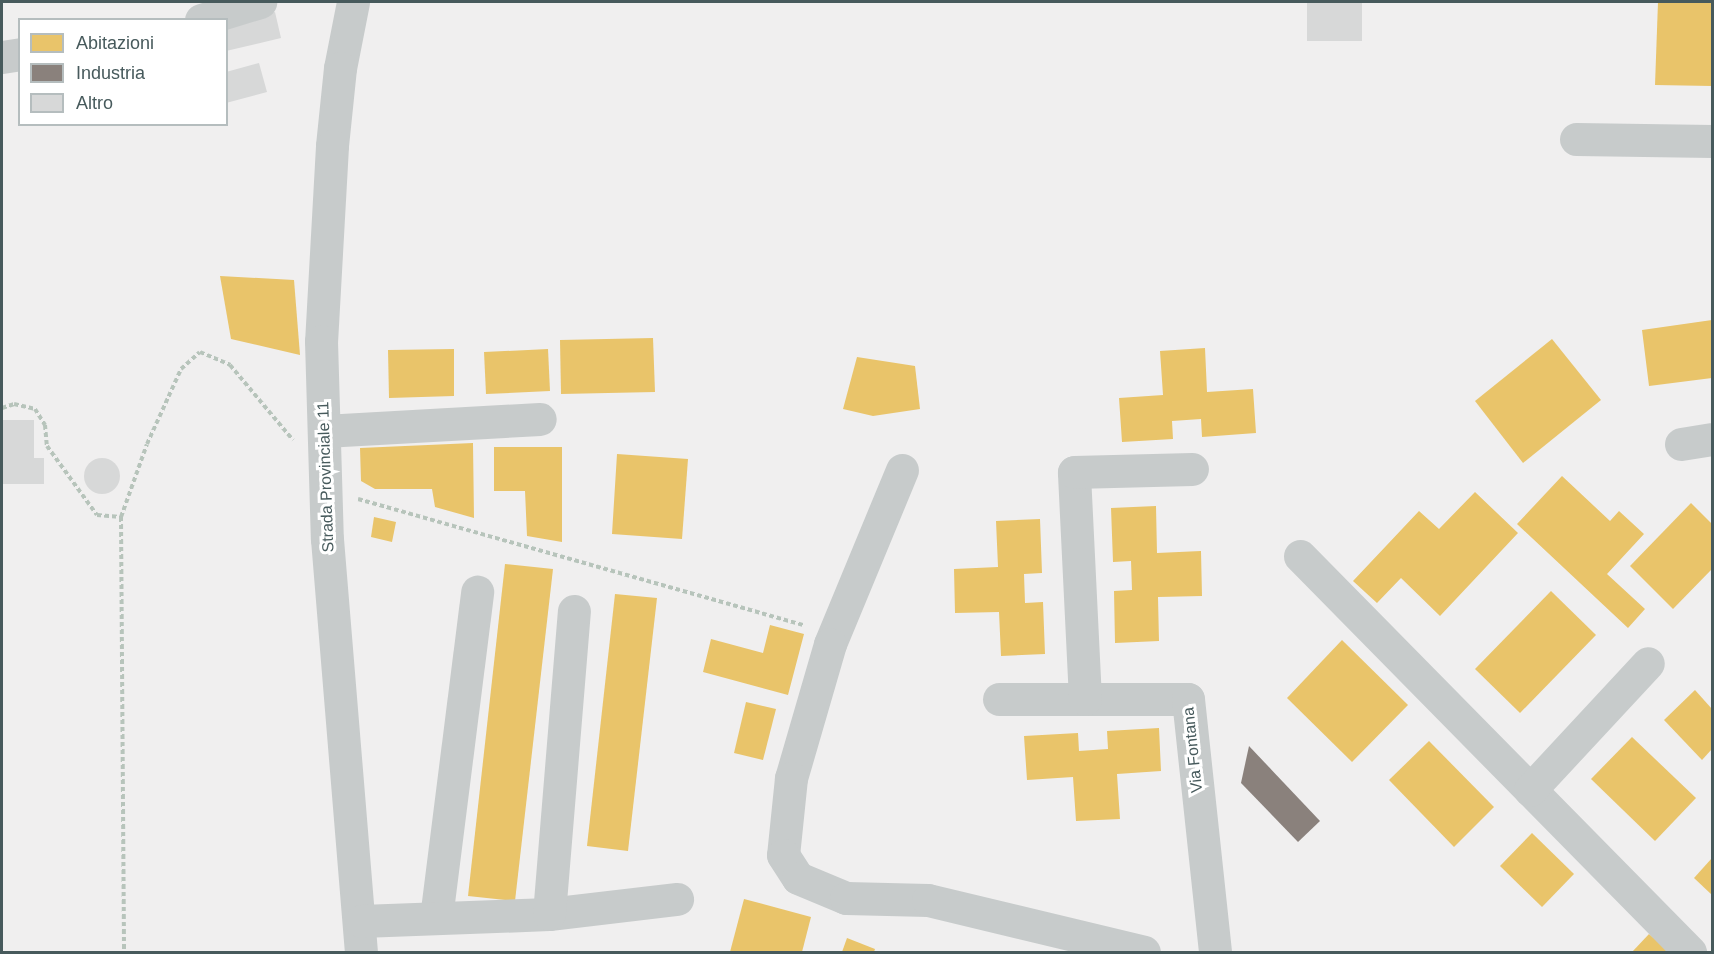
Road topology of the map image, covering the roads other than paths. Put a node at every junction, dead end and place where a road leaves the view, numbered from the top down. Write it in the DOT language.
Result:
graph roads {
  1 [pos="260,2"];
  2 [pos="342,2"];
  3 [pos="353,2"];
  4 [pos="208,18"];
  5 [pos="18,54"];
  6 [pos="2,57"];
  7 [pos="340,68"];
  8 [pos="1576,139"];
  9 [pos="1713,141"];
  10 [pos="540,419"];
  11 [pos="324,431"];
  12 [pos="1192,469"];
  13 [pos="902,470"];
  14 [pos="1300,556"];
  15 [pos="477,592"];
  16 [pos="574,611"];
  17 [pos="1648,663"];
  18 [pos="999,699"];
  19 [pos="1085,699"];
  20 [pos="1530,790"];
  21 [pos="677,899"];
  22 [pos="549,914"];
  23 [pos="436,918"];
  24 [pos="361,937"];
  25 [pos="1144,952"];
  26 [pos="1215,952"];
  27 [pos="1690,952"];
  1 -- 4 [label="street"];
  2 -- 7 [label="street"];
  3 -- 7 [label="street, Strada Provinciale 11"];
  5 -- 6 [label="street"];
  7 -- 11 [label="street, Strada Provinciale 11"];
  8 -- 9 [label="street"];
  10 -- 11 [label="street"];
  11 -- 24 [label="street, Strada Provinciale 11"];
  12 -- 19 [label="street"];
  13 -- 25 [label="street"];
  14 -- 20 [label="street"];
  15 -- 23 [label="street"];
  16 -- 22 [label="street"];
  17 -- 20 [label="street"];
  18 -- 19 [label="street, Via Fontana"];
  19 -- 26 [label="street, Via Fontana"];
  20 -- 27 [label="street"];
  21 -- 22 [label="street"];
  22 -- 23 [label="street"];
  23 -- 24 [label="street"];
}
